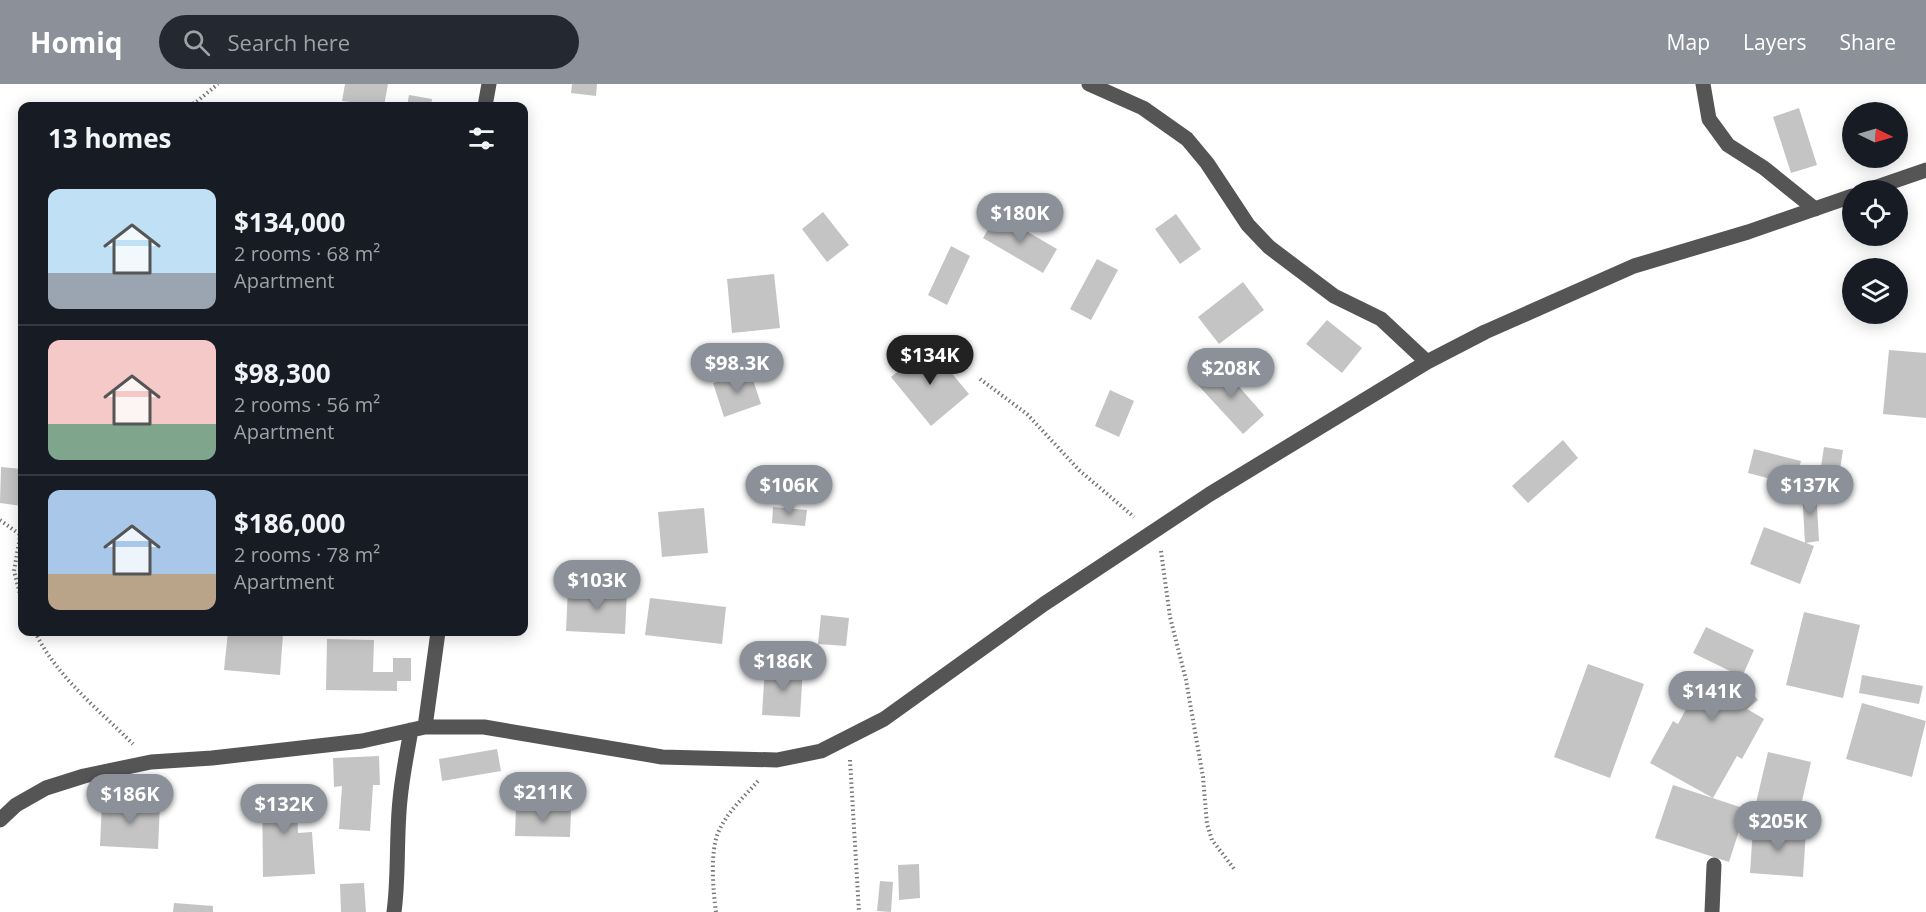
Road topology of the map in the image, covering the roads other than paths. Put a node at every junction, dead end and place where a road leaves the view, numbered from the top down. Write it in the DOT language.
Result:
graph roads {
  1 [pos="489,84"];
  2 [pos="1089,84"];
  3 [pos="1703,84"];
  4 [pos="486,102"];
  5 [pos="1926,170"];
  6 [pos="1897,180"];
  7 [pos="1842,200"];
  8 [pos="1815,209"];
  9 [pos="1427,362"];
  10 [pos="437,636"];
  11 [pos="418,729"];
  12 [pos="0,820"];
  13 [pos="1714,865"];
  14 [pos="394,912"];
  15 [pos="1712,912"];
  1 -- 4 [label="street"];
  2 -- 9 [label="street"];
  3 -- 8 [label="street"];
  5 -- 6 [label="street"];
  7 -- 8 [label="street"];
  8 -- 9 [label="street"];
  9 -- 11 [label="street"];
  10 -- 11 [label="street"];
  11 -- 12 [label="street"];
  11 -- 14 [label="street"];
  13 -- 15 [label="street"];
}
